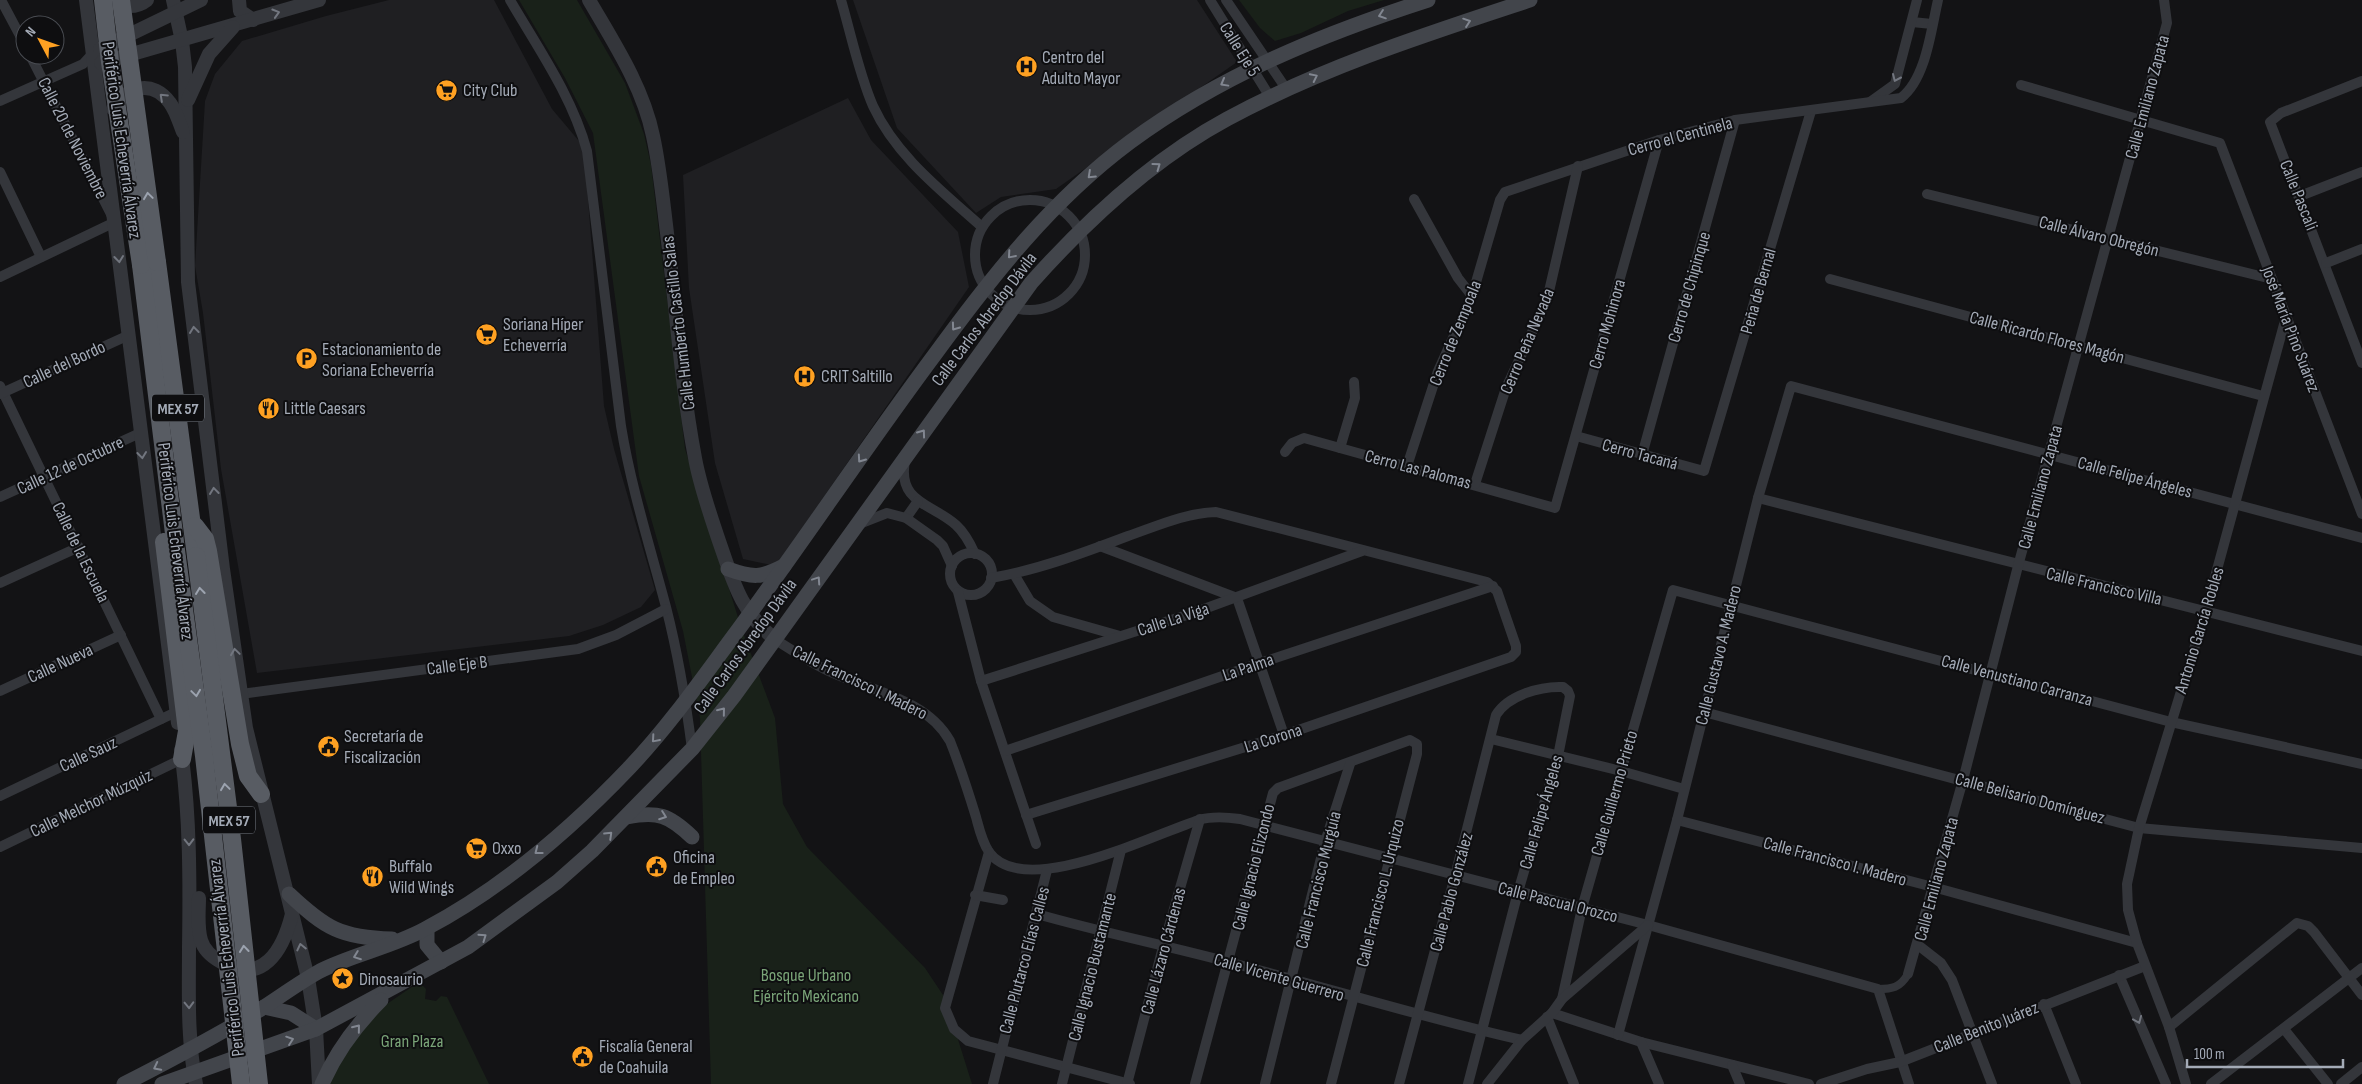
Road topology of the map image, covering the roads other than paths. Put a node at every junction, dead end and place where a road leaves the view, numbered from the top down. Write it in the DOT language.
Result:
graph roads {
  1 [pos="86,0"];
  2 [pos="103,0"];
  3 [pos="109,0"];
  4 [pos="121,0"];
  5 [pos="147,0"];
  6 [pos="201,0"];
  7 [pos="239,0"];
  8 [pos="319,0"];
  9 [pos="510,0"];
  10 [pos="589,0"];
  11 [pos="841,0"];
  12 [pos="1210,0"];
  13 [pos="1226,0"];
  14 [pos="1428,0"];
  15 [pos="1530,0"];
  16 [pos="1917,0"];
  17 [pos="1938,0"];
  18 [pos="2164,0"];
  19 [pos="174,6"];
  20 [pos="2,7"];
  21 [pos="253,20"];
  22 [pos="1912,22"];
  23 [pos="1932,24"];
  24 [pos="233,27"];
  25 [pos="15,29"];
  26 [pos="182,41"];
  27 [pos="90,60"];
  28 [pos="1267,60"];
  29 [pos="35,65"];
  30 [pos="1251,68"];
  31 [pos="44,81"];
  32 [pos="2362,81"];
  33 [pos="2021,85"];
  34 [pos="1287,90"];
  35 [pos="1270,98"];
  36 [pos="0,102"];
  37 [pos="1869,103"];
  38 [pos="186,105"];
  39 [pos="1811,111"];
  40 [pos="1735,120"];
  41 [pos="2140,120"];
  42 [pos="186,139"];
  43 [pos="1659,140"];
  44 [pos="105,141"];
  45 [pos="1578,166"];
  46 [pos="0,172"];
  47 [pos="2362,172"];
  48 [pos="1927,194"];
  49 [pos="2300,196"];
  50 [pos="1414,199"];
  51 [pos="1500,200"];
  52 [pos="1057,207"];
  53 [pos="115,222"];
  54 [pos="982,227"];
  55 [pos="1080,232"];
  56 [pos="2109,239"];
  57 [pos="2362,249"];
  58 [pos="41,257"];
  59 [pos="149,263"];
  60 [pos="2326,263"];
  61 [pos="0,277"];
  62 [pos="1830,279"];
  63 [pos="2272,279"];
  64 [pos="984,287"];
  65 [pos="1472,296"];
  66 [pos="1011,308"];
  67 [pos="2286,317"];
  68 [pos="2362,329"];
  69 [pos="2351,333"];
  70 [pos="129,335"];
  71 [pos="2078,344"];
  72 [pos="2362,363"];
  73 [pos="1354,382"];
  74 [pos="1791,386"];
  75 [pos="1,391"];
  76 [pos="2263,396"];
  77 [pos="140,433"];
  78 [pos="1576,436"];
  79 [pos="1340,448"];
  80 [pos="1285,452"];
  81 [pos="1642,455"];
  82 [pos="2050,455"];
  83 [pos="906,456"];
  84 [pos="1407,466"];
  85 [pos="166,471"];
  86 [pos="1704,471"];
  87 [pos="45,477"];
  88 [pos="1476,484"];
  89 [pos="0,497"];
  90 [pos="1758,498"];
  91 [pos="918,501"];
  92 [pos="2235,503"];
  93 [pos="1555,508"];
  94 [pos="2362,514"];
  95 [pos="906,518"];
  96 [pos="192,523"];
  97 [pos="856,526"];
  98 [pos="2362,538"];
  99 [pos="1100,546"];
  100 [pos="78,547"];
  101 [pos="1362,550"];
  102 [pos="975,554"];
  103 [pos="788,564"];
  104 [pos="952,566"];
  105 [pos="2018,566"];
  106 [pos="728,569"];
  107 [pos="1014,574"];
  108 [pos="991,578"];
  109 [pos="0,583"];
  110 [pos="1493,586"];
  111 [pos="1673,590"];
  112 [pos="958,592"];
  113 [pos="1237,598"];
  114 [pos="1731,604"];
  115 [pos="666,609"];
  116 [pos="2206,610"];
  117 [pos="749,615"];
  118 [pos="121,635"];
  119 [pos="1121,636"];
  120 [pos="776,640"];
  121 [pos="2362,652"];
  122 [pos="1260,663"];
  123 [pos="1991,672"];
  124 [pos="981,681"];
  125 [pos="1563,687"];
  126 [pos="0,691"];
  127 [pos="241,694"];
  128 [pos="686,701"];
  129 [pos="176,712"];
  130 [pos="1704,712"];
  131 [pos="161,719"];
  132 [pos="2171,722"];
  133 [pos="1284,735"];
  134 [pos="1491,739"];
  135 [pos="692,749"];
  136 [pos="1005,751"];
  137 [pos="1558,756"];
  138 [pos="182,759"];
  139 [pos="1350,764"];
  140 [pos="2362,764"];
  141 [pos="1621,771"];
  142 [pos="1963,780"];
  143 [pos="1684,789"];
  144 [pos="260,794"];
  145 [pos="0,796"];
  146 [pos="1026,814"];
  147 [pos="627,817"];
  148 [pos="1200,819"];
  149 [pos="1677,820"];
  150 [pos="1265,826"];
  151 [pos="2139,828"];
  152 [pos="692,837"];
  153 [pos="1325,842"];
  154 [pos="1036,844"];
  155 [pos="0,847"];
  156 [pos="2362,848"];
  157 [pos="1121,850"];
  158 [pos="989,852"];
  159 [pos="1389,858"];
  160 [pos="1047,870"];
  161 [pos="190,876"];
  162 [pos="1455,876"];
  163 [pos="1933,887"];
  164 [pos="1518,892"];
  165 [pos="289,894"];
  166 [pos="975,895"];
  167 [pos="1003,900"];
  168 [pos="1582,908"];
  169 [pos="293,910"];
  170 [pos="1036,914"];
  171 [pos="1648,925"];
  172 [pos="427,929"];
  173 [pos="1100,932"];
  174 [pos="403,940"];
  175 [pos="2137,943"];
  176 [pos="1918,945"];
  177 [pos="1163,947"];
  178 [pos="441,962"];
  179 [pos="1229,962"];
  180 [pos="2145,966"];
  181 [pos="2362,968"];
  182 [pos="1908,974"];
  183 [pos="2119,975"];
  184 [pos="308,978"];
  185 [pos="2350,978"];
  186 [pos="1292,981"];
  187 [pos="1878,989"];
  188 [pos="391,990"];
  189 [pos="2362,995"];
  190 [pos="1354,998"];
  191 [pos="1562,998"];
  192 [pos="2044,1004"];
  193 [pos="264,1007"];
  194 [pos="1418,1013"];
  195 [pos="1550,1015"];
  196 [pos="2169,1027"];
  197 [pos="2284,1029"];
  198 [pos="316,1030"];
  199 [pos="1481,1031"];
  200 [pos="1972,1034"];
  201 [pos="1618,1035"];
  202 [pos="1522,1040"];
  203 [pos="1641,1042"];
  204 [pos="191,1050"];
  205 [pos="1000,1050"];
  206 [pos="1900,1062"];
  207 [pos="1732,1065"];
  208 [pos="1067,1067"];
  209 [pos="2362,1067"];
  210 [pos="195,1078"];
  211 [pos="2348,1082"];
  212 [pos="1488,1083"];
  213 [pos="1824,1083"];
  214 [pos="124,1084"];
  215 [pos="162,1084"];
  216 [pos="241,1084"];
  217 [pos="258,1084"];
  218 [pos="321,1084"];
  219 [pos="993,1084"];
  220 [pos="1062,1084"];
  221 [pos="1128,1084"];
  222 [pos="1195,1084"];
  223 [pos="1265,1084"];
  224 [pos="1331,1084"];
  225 [pos="1399,1084"];
  226 [pos="1468,1084"];
  227 [pos="1574,1084"];
  228 [pos="1659,1084"];
  229 [pos="1740,1084"];
  230 [pos="1808,1084"];
  231 [pos="1909,1084"];
  232 [pos="1992,1084"];
  233 [pos="2076,1084"];
  234 [pos="2166,1084"];
  235 [pos="2186,1084"];
  236 [pos="2211,1084"];
  237 [pos="2328,1084"];
  1 -- 27 [label="street"];
  2 -- 59 [label="highway, Periférico Luis Echeverría Álvarez / MEX 57, bridge"];
  3 -- 5 [label="street"];
  59 -- 4 [label="highway, Periférico Luis Echeverría Álvarez / MEX 57, one-way, bridge"];
  6 -- 19 [label="street"];
  7 -- 21 [label="street"];
  21 -- 8 [label="street, one-way"];
  9 -- 115 [label="street"];
  10 -- 106 [label="street, Calle Humberto Castillo Salas"];
  11 -- 54 [label="street"];
  12 -- 30 [label="street, Calle Eje 5"];
  13 -- 28 [label="street, Calle Eje 5"];
  14 -- 28 [label="main road, Calle Carlos Abredop Dávila, one-way"];
  34 -- 15 [label="main road, Calle Carlos Abredop Dávila, one-way"];
  16 -- 22 [label="street"];
  17 -- 23 [label="street"];
  18 -- 41 [label="street, Calle Emiliano Zapata"];
  19 -- 26 [label="street"];
  19 -- 27 [label="street"];
  20 -- 25 [label="street"];
  21 -- 24 [label="street"];
  22 -- 23 [label="street"];
  22 -- 37 [label="street, one-way"];
  23 -- 37 [label="street, Cerro el Centinela"];
  24 -- 26 [label="street"];
  24 -- 38 [label="street"];
  26 -- 27 [label="street"];
  26 -- 38 [label="street"];
  27 -- 31 [label="street"];
  27 -- 44 [label="street"];
  28 -- 30 [label="main road, Calle Carlos Abredop Dávila"];
  28 -- 34 [label="street, Calle Eje 5"];
  29 -- 31 [label="street, Calle 20 de Noviembre"];
  30 -- 35 [label="street, Calle Eje 5"];
  30 -- 52 [label="main road, Calle Carlos Abredop Dávila, one-way"];
  31 -- 36 [label="street"];
  31 -- 53 [label="street, Calle 20 de Noviembre"];
  32 -- 49 [label="street, Calle Pascali"];
  33 -- 41 [label="street"];
  34 -- 35 [label="main road, Calle Carlos Abredop Dávila"];
  55 -- 35 [label="main road, Calle Carlos Abredop Dávila, one-way"];
  37 -- 39 [label="street, Cerro el Centinela"];
  38 -- 42 [label="street"];
  39 -- 40 [label="street, Cerro el Centinela"];
  39 -- 86 [label="street, Peña de Bernal"];
  40 -- 43 [label="street, Cerro el Centinela"];
  40 -- 81 [label="street, Cerro de Chipinque"];
  41 -- 56 [label="street, Calle Emiliano Zapata"];
  41 -- 63 [label="street, José María Pino Suárez"];
  42 -- 44 [label="street, one-way"];
  127 -- 42 [label="street, one-way"];
  43 -- 45 [label="street, Cerro el Centinela"];
  43 -- 78 [label="street, Cerro Mohinora"];
  44 -- 53 [label="street"];
  45 -- 51 [label="street, Cerro el Centinela"];
  45 -- 88 [label="street, Cerro Peña Nevada"];
  46 -- 58 [label="street"];
  47 -- 49 [label="street"];
  48 -- 56 [label="street, Calle Álvaro Obregón"];
  49 -- 60 [label="street, Calle Pascali"];
  50 -- 65 [label="street"];
  51 -- 65 [label="street, Cerro de Zempoala"];
  52 -- 54 [label="street"];
  52 -- 55 [label="street"];
  52 -- 64 [label="main road, Calle Carlos Abredop Dávila, one-way"];
  53 -- 58 [label="street"];
  53 -- 70 [label="street, one-way"];
  54 -- 64 [label="street"];
  55 -- 66 [label="main road, Calle Carlos Abredop Dávila"];
  55 -- 66 [label="street"];
  56 -- 63 [label="street, Calle Álvaro Obregón"];
  56 -- 71 [label="street, Calle Emiliano Zapata"];
  57 -- 60 [label="street"];
  58 -- 61 [label="street"];
  59 -- 85 [label="highway, Periférico Luis Echeverría Álvarez / MEX 57"];
  59 -- 96 [label="highway, Periférico Luis Echeverría Álvarez / MEX 57"];
  60 -- 69 [label="street, Calle Pascali"];
  62 -- 71 [label="street, Calle Ricardo Flores Magón"];
  63 -- 67 [label="street, José María Pino Suárez"];
  64 -- 66 [label="street"];
  64 -- 103 [label="main road, Calle Carlos Abredop Dávila, one-way"];
  65 -- 84 [label="street, Cerro de Zempoala"];
  83 -- 66 [label="main road, Calle Carlos Abredop Dávila, one-way"];
  67 -- 76 [label="street, Antonio García Robles"];
  67 -- 94 [label="street, José María Pino Suárez"];
  68 -- 69 [label="street"];
  69 -- 72 [label="street, Calle Pascali"];
  70 -- 75 [label="street, Calle del Bordo"];
  70 -- 77 [label="street"];
  71 -- 76 [label="street, Calle Ricardo Flores Magón"];
  71 -- 82 [label="street, Calle Emiliano Zapata"];
  73 -- 79 [label="street"];
  74 -- 82 [label="street, Calle Felipe Ángeles"];
  74 -- 90 [label="street, Calle Gustavo A. Madero"];
  75 -- 87 [label="street, Calle de la Escuela"];
  76 -- 92 [label="street, Antonio García Robles"];
  77 -- 87 [label="street, Calle 12 de Octubre"];
  77 -- 129 [label="street, one-way"];
  78 -- 81 [label="street, Cerro Tacaná"];
  78 -- 93 [label="street, Cerro Mohinora"];
  79 -- 80 [label="street, Cerro Las Palomas"];
  79 -- 84 [label="street, Cerro Las Palomas"];
  81 -- 86 [label="street, Cerro Tacaná"];
  82 -- 92 [label="street, Calle Felipe Ángeles"];
  82 -- 105 [label="street, Calle Emiliano Zapata"];
  83 -- 91 [label="street"];
  83 -- 97 [label="main road, Calle Carlos Abredop Dávila"];
  84 -- 88 [label="street, Cerro Las Palomas"];
  85 -- 138 [label="highway"];
  85 -- 216 [label="highway, Periférico Luis Echeverría Álvarez / MEX 57, one-way, bridge"];
  87 -- 89 [label="street, Calle 12 de Octubre"];
  87 -- 100 [label="street, Calle de la Escuela"];
  88 -- 93 [label="street, Cerro Las Palomas"];
  90 -- 105 [label="street, Calle Francisco Villa"];
  90 -- 114 [label="street, Calle Gustavo A. Madero"];
  91 -- 95 [label="street"];
  91 -- 102 [label="street"];
  92 -- 98 [label="street, Calle Felipe Ángeles"];
  92 -- 116 [label="street, Antonio García Robles"];
  95 -- 97 [label="street"];
  95 -- 104 [label="street"];
  96 -- 144 [label="highway"];
  217 -- 96 [label="highway, Periférico Luis Echeverría Álvarez / MEX 57, one-way, bridge"];
  120 -- 97 [label="main road, Calle Carlos Abredop Dávila, one-way"];
  99 -- 101 [label="street"];
  99 -- 107 [label="street"];
  99 -- 113 [label="street"];
  100 -- 109 [label="street"];
  100 -- 118 [label="street, Calle de la Escuela"];
  101 -- 110 [label="street"];
  101 -- 113 [label="street, Calle La Viga"];
  102 -- 104 [label="street"];
  102 -- 108 [label="street"];
  103 -- 106 [label="main road"];
  103 -- 117 [label="main road, Calle Carlos Abredop Dávila"];
  104 -- 112 [label="street"];
  105 -- 116 [label="street, Calle Francisco Villa"];
  105 -- 123 [label="street, Calle Emiliano Zapata"];
  106 -- 117 [label="street, Calle Humberto Castillo Salas"];
  107 -- 108 [label="street"];
  107 -- 119 [label="street"];
  108 -- 112 [label="street"];
  110 -- 122 [label="street, La Palma"];
  110 -- 133 [label="street, La Corona"];
  111 -- 114 [label="street, Calle Venustiano Carranza"];
  111 -- 141 [label="street, Calle Guillermo Prieto"];
  112 -- 124 [label="street"];
  113 -- 119 [label="street, Calle La Viga"];
  113 -- 122 [label="street"];
  114 -- 123 [label="street, Calle Venustiano Carranza"];
  114 -- 130 [label="street, Calle Gustavo A. Madero"];
  115 -- 127 [label="street, Calle Eje B"];
  115 -- 128 [label="street"];
  116 -- 121 [label="street, Calle Francisco Villa"];
  116 -- 132 [label="street, Antonio García Robles"];
  117 -- 120 [label="street, Calle Humberto Castillo Salas"];
  117 -- 128 [label="main road, Calle Carlos Abredop Dávila"];
  118 -- 126 [label="street, Calle Nueva"];
  118 -- 131 [label="street, Calle de la Escuela"];
  119 -- 124 [label="street, Calle La Viga"];
  135 -- 120 [label="main road, Calle Carlos Abredop Dávila, one-way"];
  120 -- 158 [label="street, Calle Francisco I. Madero"];
  122 -- 133 [label="street"];
  122 -- 136 [label="street, La Palma"];
  123 -- 132 [label="street, Calle Venustiano Carranza"];
  123 -- 142 [label="street, Calle Emiliano Zapata"];
  124 -- 136 [label="street"];
  125 -- 134 [label="street, Calle Pablo González"];
  125 -- 137 [label="street, Calle Felipe Ángeles"];
  127 -- 144 [label="street"];
  128 -- 135 [label="street"];
  128 -- 172 [label="main road, Calle Carlos Abredop Dávila, one-way"];
  129 -- 131 [label="street, Calle Sauz"];
  129 -- 138 [label="street"];
  130 -- 142 [label="street, Calle Belisario Domínguez"];
  130 -- 143 [label="street, Calle Gustavo A. Madero"];
  131 -- 145 [label="street, Calle Sauz"];
  132 -- 140 [label="street, Calle Venustiano Carranza"];
  132 -- 151 [label="street, Antonio García Robles"];
  133 -- 146 [label="street, La Corona"];
  134 -- 137 [label="street"];
  134 -- 162 [label="street, Calle Pablo González"];
  135 -- 147 [label="main road, Calle Carlos Abredop Dávila"];
  136 -- 146 [label="street"];
  137 -- 141 [label="street"];
  137 -- 164 [label="street, Calle Felipe Ángeles"];
  138 -- 155 [label="street, Calle Melchor Múzquiz"];
  138 -- 161 [label="street, one-way"];
  139 -- 150 [label="street, Calle Ignacio Elizondo"];
  139 -- 153 [label="street, Calle Francisco Murguía"];
  139 -- 159 [label="street, Calle Francisco L. Urquizo"];
  141 -- 143 [label="street"];
  141 -- 168 [label="street, Calle Guillermo Prieto"];
  142 -- 151 [label="street, Calle Belisario Domínguez"];
  142 -- 163 [label="street, Calle Emiliano Zapata"];
  143 -- 149 [label="street, Calle Gustavo A. Madero"];
  144 -- 165 [label="street"];
  146 -- 154 [label="street"];
  147 -- 152 [label="main road, one-way"];
  178 -- 147 [label="main road, Calle Carlos Abredop Dávila, one-way"];
  148 -- 150 [label="street, Calle Pascual Orozco"];
  148 -- 157 [label="street"];
  148 -- 177 [label="street, Calle Lázaro Cárdenas"];
  149 -- 163 [label="street, Calle Francisco I. Madero"];
  149 -- 171 [label="street, Calle Gustavo A. Madero"];
  150 -- 153 [label="street, Calle Pascual Orozco"];
  150 -- 179 [label="street, Calle Ignacio Elizondo"];
  151 -- 156 [label="street, Calle Belisario Domínguez"];
  151 -- 175 [label="street, Antonio García Robles"];
  153 -- 159 [label="street, Calle Pascual Orozco"];
  153 -- 186 [label="street, Calle Francisco Murguía"];
  157 -- 160 [label="street"];
  157 -- 173 [label="street, Calle Ignacio Bustamante"];
  158 -- 160 [label="street"];
  158 -- 166 [label="street"];
  159 -- 162 [label="street, Calle Pascual Orozco"];
  159 -- 190 [label="street, Calle Francisco L. Urquizo"];
  160 -- 170 [label="street, Calle Plutarco Elías Calles"];
  161 -- 169 [label="street"];
  161 -- 204 [label="street, one-way"];
  162 -- 164 [label="street, Calle Pascual Orozco"];
  162 -- 194 [label="street, Calle Pablo González"];
  163 -- 175 [label="street, Calle Francisco I. Madero"];
  163 -- 176 [label="street, Calle Emiliano Zapata"];
  164 -- 168 [label="street, Calle Pascual Orozco"];
  164 -- 199 [label="street, Calle Felipe Ángeles"];
  165 -- 169 [label="street"];
  165 -- 174 [label="main road"];
  166 -- 167 [label="street"];
  166 -- 205 [label="street"];
  168 -- 171 [label="street, Calle Pascual Orozco"];
  168 -- 191 [label="street, Calle Guillermo Prieto"];
  184 -- 169 [label="street, one-way"];
  170 -- 173 [label="street, Calle Vicente Guerrero"];
  170 -- 205 [label="street, Calle Plutarco Elías Calles"];
  171 -- 187 [label="street, Calle Pascual Orozco"];
  171 -- 191 [label="street"];
  171 -- 201 [label="street, Calle Gustavo A. Madero"];
  172 -- 174 [label="main road, Calle Carlos Abredop Dávila"];
  172 -- 178 [label="main road"];
  173 -- 177 [label="street, Calle Vicente Guerrero"];
  173 -- 208 [label="street, Calle Ignacio Bustamante"];
  174 -- 184 [label="main road, Calle Carlos Abredop Dávila, one-way"];
  175 -- 180 [label="street, Antonio García Robles"];
  176 -- 182 [label="street, Calle Emiliano Zapata"];
  176 -- 200 [label="street"];
  177 -- 179 [label="street, Calle Vicente Guerrero"];
  177 -- 221 [label="street, Calle Lázaro Cárdenas"];
  178 -- 188 [label="main road, Calle Carlos Abredop Dávila"];
  179 -- 186 [label="street, Calle Vicente Guerrero"];
  179 -- 222 [label="street, Calle Ignacio Elizondo"];
  180 -- 183 [label="street, Calle Benito Juárez"];
  180 -- 196 [label="street, Antonio García Robles"];
  181 -- 185 [label="street"];
  182 -- 187 [label="street, Calle Pascual Orozco"];
  183 -- 192 [label="street, Calle Benito Juárez"];
  183 -- 234 [label="street, one-way"];
  184 -- 193 [label="main road, Calle Carlos Abredop Dávila"];
  184 -- 198 [label="street"];
  185 -- 189 [label="street"];
  185 -- 196 [label="street"];
  185 -- 197 [label="street"];
  186 -- 190 [label="street, Calle Vicente Guerrero"];
  186 -- 223 [label="street, Calle Francisco Murguía"];
  187 -- 206 [label="street"];
  188 -- 198 [label="main road, Calle Carlos Abredop Dávila"];
  218 -- 188 [label="main road, one-way"];
  190 -- 194 [label="street, Calle Vicente Guerrero"];
  190 -- 224 [label="street, Calle Francisco L. Urquizo"];
  191 -- 195 [label="street"];
  192 -- 200 [label="street, Calle Benito Juárez"];
  192 -- 233 [label="street"];
  193 -- 198 [label="main road"];
  193 -- 204 [label="main road, Calle Carlos Abredop Dávila"];
  194 -- 199 [label="street, Calle Vicente Guerrero"];
  194 -- 225 [label="street, Calle Pablo González"];
  195 -- 201 [label="street"];
  195 -- 202 [label="street"];
  195 -- 227 [label="street"];
  196 -- 235 [label="street, Antonio García Robles"];
  197 -- 236 [label="street"];
  197 -- 237 [label="street"];
  210 -- 198 [label="main road, Calle Carlos Abredop Dávila, one-way"];
  198 -- 218 [label="street"];
  199 -- 202 [label="street, Calle Vicente Guerrero"];
  199 -- 226 [label="street, Calle Felipe Ángeles"];
  200 -- 206 [label="street, Calle Benito Juárez"];
  200 -- 232 [label="street"];
  201 -- 203 [label="street"];
  202 -- 212 [label="street"];
  203 -- 207 [label="street"];
  203 -- 228 [label="street"];
  204 -- 210 [label="street"];
  204 -- 214 [label="main road, Calle Carlos Abredop Dávila, one-way"];
  205 -- 208 [label="street"];
  205 -- 219 [label="street, Calle Plutarco Elías Calles"];
  206 -- 213 [label="street, Calle Benito Juárez"];
  206 -- 231 [label="street"];
  207 -- 229 [label="street"];
  207 -- 230 [label="street"];
  208 -- 220 [label="street, Calle Ignacio Bustamante"];
  208 -- 221 [label="street"];
  209 -- 211 [label="street"];
  210 -- 215 [label="main road, Calle Carlos Abredop Dávila"];
}
